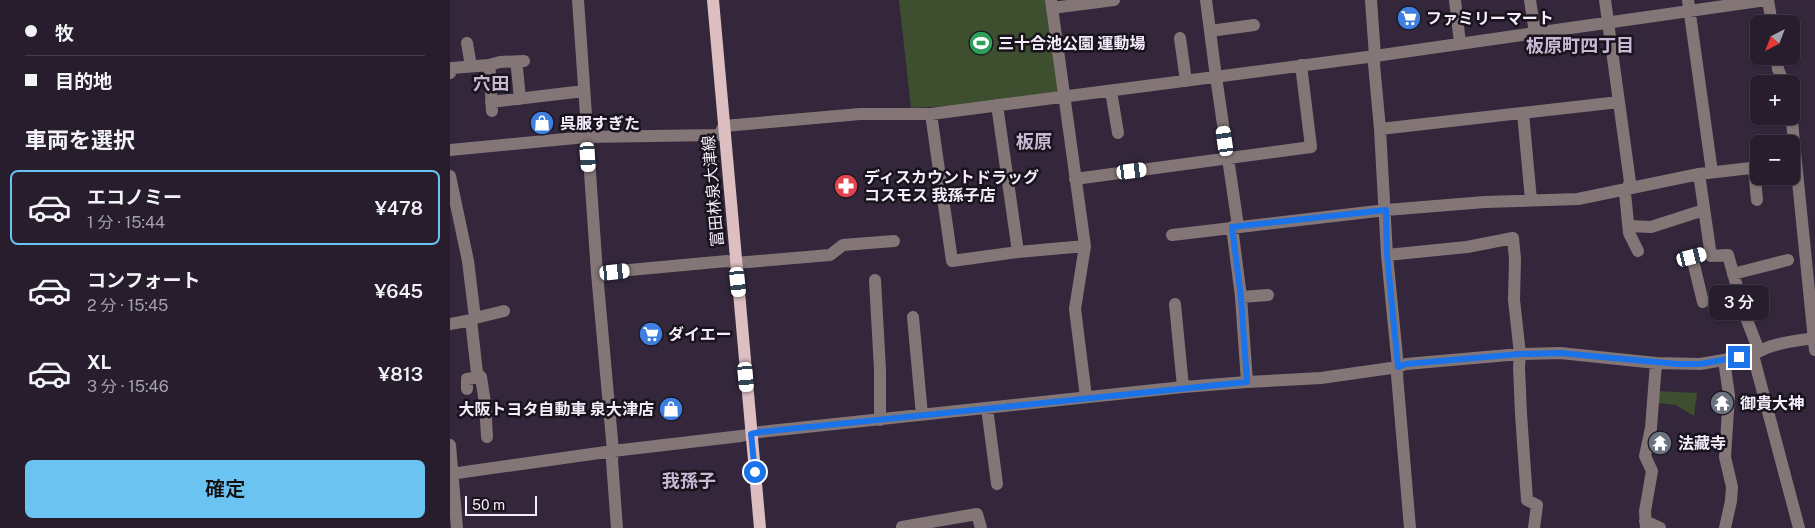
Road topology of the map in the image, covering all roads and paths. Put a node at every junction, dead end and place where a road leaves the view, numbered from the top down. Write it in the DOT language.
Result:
graph roads {
  1 [pos="578,0"];
  2 [pos="713,0"];
  3 [pos="1114,0"];
  4 [pos="1206,0"];
  5 [pos="1371,0"];
  6 [pos="1455,0"];
  7 [pos="1530,0"];
  8 [pos="1605,0"];
  9 [pos="1767,0"];
  10 [pos="1051,4"];
  11 [pos="1688,6"];
  12 [pos="1770,15"];
  13 [pos="1608,22"];
  14 [pos="1254,25"];
  15 [pos="1210,30"];
  16 [pos="1535,33"];
  17 [pos="1180,38"];
  18 [pos="467,43"];
  19 [pos="1460,43"];
  20 [pos="1375,56"];
  21 [pos="489,64"];
  22 [pos="1301,65"];
  23 [pos="471,66"];
  24 [pos="450,73"];
  25 [pos="1216,77"];
  26 [pos="1186,81"];
  27 [pos="1111,90"];
  28 [pos="584,92"];
  29 [pos="1065,97"];
  30 [pos="520,99"];
  31 [pos="1619,102"];
  32 [pos="997,106"];
  33 [pos="1523,113"];
  34 [pos="931,114"];
  35 [pos="724,126"];
  36 [pos="1380,129"];
  37 [pos="1118,133"];
  38 [pos="586,137"];
  39 [pos="450,150"];
  40 [pos="1228,158"];
  41 [pos="1750,169"];
  42 [pos="1706,173"];
  43 [pos="450,176"];
  44 [pos="1075,179"];
  45 [pos="1757,185"];
  46 [pos="1797,185"];
  47 [pos="1628,188"];
  48 [pos="1531,200"];
  49 [pos="1757,200"];
  50 [pos="1386,210"];
  51 [pos="1704,210"];
  52 [pos="1235,226"];
  53 [pos="1629,226"];
  54 [pos="1172,235"];
  55 [pos="894,241"];
  56 [pos="1085,246"];
  57 [pos="1638,251"];
  58 [pos="1018,252"];
  59 [pos="1710,252"];
  60 [pos="1387,255"];
  61 [pos="1788,260"];
  62 [pos="736,263"];
  63 [pos="597,274"];
  64 [pos="1733,274"];
  65 [pos="878,286"];
  66 [pos="1268,295"];
  67 [pos="1241,297"];
  68 [pos="1703,302"];
  69 [pos="1175,304"];
  70 [pos="504,311"];
  71 [pos="913,318"];
  72 [pos="473,319"];
  73 [pos="450,324"];
  74 [pos="1814,343"];
  75 [pos="1756,353"];
  76 [pos="1520,354"];
  77 [pos="1724,360"];
  78 [pos="1656,363"];
  79 [pos="1398,367"];
  80 [pos="481,377"];
  81 [pos="1247,382"];
  82 [pos="1183,387"];
  83 [pos="467,389"];
  84 [pos="1086,397"];
  85 [pos="987,408"];
  86 [pos="922,415"];
  87 [pos="880,420"];
  88 [pos="751,434"];
  89 [pos="487,437"];
  90 [pos="450,445"];
  91 [pos="613,451"];
  92 [pos="452,474"];
  93 [pos="997,484"];
  94 [pos="1646,524"];
  95 [pos="457,528"];
  96 [pos="617,528"];
  97 [pos="760,528"];
  98 [pos="902,528"];
  99 [pos="981,528"];
  100 [pos="1410,528"];
  101 [pos="1534,528"];
  102 [pos="1660,528"];
  103 [pos="1725,528"];
  104 [pos="1799,528"];
  1 -- 28 [label="street"];
  2 -- 35 [label="main road, 富田林泉大津線"];
  3 -- 10 [label="street"];
  4 -- 15 [label="street"];
  5 -- 20 [label="street"];
  6 -- 19 [label="street"];
  7 -- 16 [label="street"];
  8 -- 13 [label="street"];
  9 -- 11 [label="street"];
  9 -- 12 [label="street"];
  10 -- 29 [label="street"];
  11 -- 13 [label="street"];
  11 -- 42 [label="street"];
  13 -- 16 [label="street"];
  13 -- 31 [label="street"];
  14 -- 15 [label="street"];
  15 -- 25 [label="street"];
  16 -- 19 [label="street"];
  17 -- 26 [label="street"];
  18 -- 23 [label="street"];
  19 -- 20 [label="street"];
  20 -- 22 [label="street"];
  20 -- 36 [label="street"];
  21 -- 23 [label="street"];
  21 -- 30 [label="street"];
  21 -- 30 [label="street"];
  22 -- 25 [label="street"];
  22 -- 40 [label="street"];
  23 -- 24 [label="street"];
  25 -- 26 [label="street"];
  25 -- 40 [label="street"];
  26 -- 27 [label="street"];
  27 -- 29 [label="street"];
  27 -- 37 [label="street"];
  28 -- 30 [label="street"];
  28 -- 38 [label="street"];
  29 -- 32 [label="street"];
  29 -- 44 [label="street"];
  31 -- 33 [label="street"];
  31 -- 47 [label="street"];
  32 -- 34 [label="street"];
  32 -- 58 [label="street"];
  33 -- 36 [label="street"];
  33 -- 48 [label="street"];
  34 -- 35 [label="street"];
  34 -- 58 [label="street"];
  35 -- 38 [label="street"];
  35 -- 62 [label="main road, 富田林泉大津線"];
  36 -- 50 [label="street"];
  38 -- 39 [label="street"];
  38 -- 63 [label="street"];
  40 -- 44 [label="street"];
  40 -- 52 [label="street"];
  41 -- 42 [label="street"];
  42 -- 47 [label="street"];
  42 -- 51 [label="street"];
  43 -- 72 [label="street"];
  44 -- 56 [label="street"];
  45 -- 49 [label="street"];
  46 -- 74 [label="street"];
  47 -- 48 [label="street"];
  47 -- 53 [label="street"];
  48 -- 50 [label="street"];
  50 -- 52 [label="street"];
  50 -- 60 [label="street"];
  51 -- 53 [label="street"];
  51 -- 59 [label="street"];
  52 -- 54 [label="street"];
  52 -- 67 [label="street"];
  53 -- 57 [label="street"];
  55 -- 62 [label="street"];
  56 -- 58 [label="street"];
  56 -- 84 [label="street"];
  59 -- 64 [label="street"];
  59 -- 68 [label="street"];
  60 -- 76 [label="street"];
  60 -- 79 [label="street"];
  61 -- 64 [label="street"];
  62 -- 63 [label="street"];
  62 -- 88 [label="main road, 富田林泉大津線"];
  63 -- 91 [label="street"];
  64 -- 75 [label="street"];
  65 -- 87 [label="street"];
  66 -- 67 [label="street"];
  67 -- 81 [label="street"];
  69 -- 82 [label="street"];
  70 -- 72 [label="street"];
  71 -- 86 [label="street"];
  72 -- 73 [label="street"];
  72 -- 80 [label="street"];
  74 -- 75 [label="street"];
  75 -- 77 [label="street"];
  75 -- 104 [label="street"];
  76 -- 78 [label="street"];
  76 -- 79 [label="street"];
  76 -- 101 [label="street"];
  77 -- 78 [label="street"];
  77 -- 103 [label="street"];
  78 -- 94 [label="street"];
  79 -- 81 [label="street"];
  79 -- 100 [label="street"];
  80 -- 83 [label="street"];
  80 -- 89 [label="street"];
  81 -- 82 [label="street"];
  82 -- 84 [label="street"];
  84 -- 85 [label="street"];
  85 -- 86 [label="street"];
  85 -- 93 [label="street"];
  86 -- 87 [label="street"];
  87 -- 88 [label="street"];
  88 -- 91 [label="street"];
  88 -- 97 [label="main road, 富田林泉大津線"];
  90 -- 92 [label="street"];
  91 -- 92 [label="street"];
  91 -- 96 [label="street"];
  92 -- 95 [label="street"];
  94 -- 102 [label="street"];
  98 -- 99 [label="street"];
}
